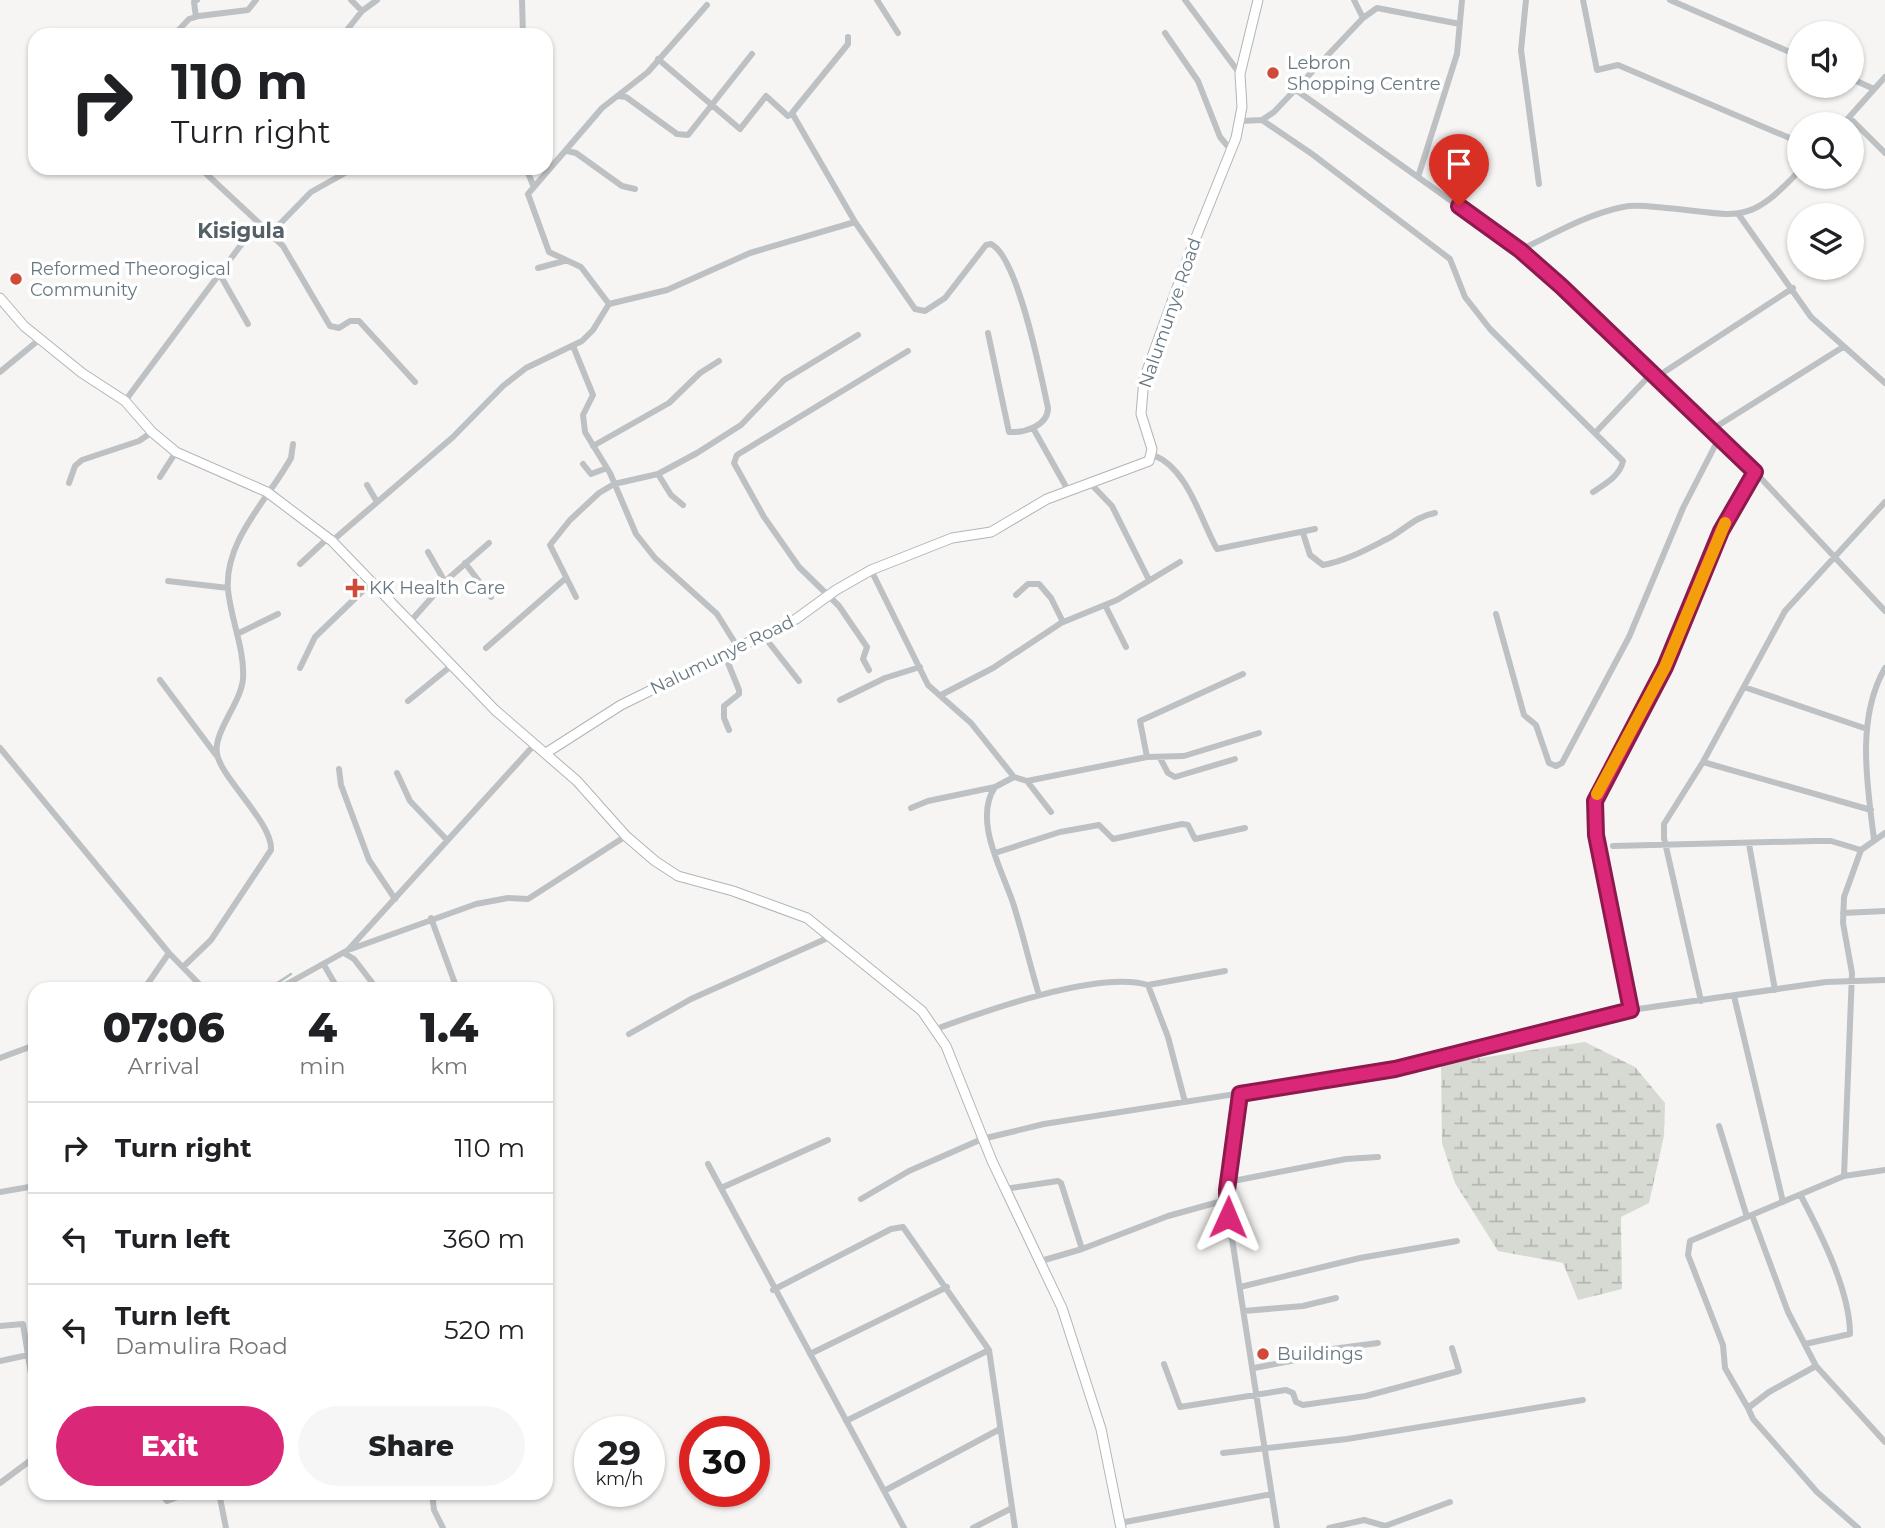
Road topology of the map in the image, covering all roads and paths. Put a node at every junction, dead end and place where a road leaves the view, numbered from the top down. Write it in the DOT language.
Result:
graph roads {
  1 [pos="197,0"];
  2 [pos="256,0"];
  3 [pos="351,0"];
  4 [pos="377,0"];
  5 [pos="522,0"];
  6 [pos="877,0"];
  7 [pos="1185,0"];
  8 [pos="1258,0"];
  9 [pos="1354,0"];
  10 [pos="1462,0"];
  11 [pos="1526,0"];
  12 [pos="1583,0"];
  13 [pos="1670,0"];
  14 [pos="707,5"];
  15 [pos="362,11"];
  16 [pos="195,17"];
  17 [pos="1363,18"];
  18 [pos="1460,23"];
  19 [pos="182,28"];
  20 [pos="349,28"];
  21 [pos="523,28"];
  22 [pos="898,33"];
  23 [pos="1165,33"];
  24 [pos="848,37"];
  25 [pos="1787,52"];
  26 [pos="752,54"];
  27 [pos="658,59"];
  28 [pos="1240,74"];
  29 [pos="1885,77"];
  30 [pos="1864,84"];
  31 [pos="1874,89"];
  32 [pos="1296,90"];
  33 [pos="618,96"];
  34 [pos="711,107"];
  35 [pos="1855,112"];
  36 [pos="788,116"];
  37 [pos="1262,120"];
  38 [pos="1241,121"];
  39 [pos="1864,132"];
  40 [pos="1787,137"];
  41 [pos="1231,150"];
  42 [pos="567,151"];
  43 [pos="1885,153"];
  44 [pos="553,165"];
  45 [pos="208,175"];
  46 [pos="341,175"];
  47 [pos="529,175"];
  48 [pos="543,175"];
  49 [pos="1418,177"];
  50 [pos="1787,183"];
  51 [pos="1539,184"];
  52 [pos="533,185"];
  53 [pos="635,189"];
  54 [pos="1739,215"];
  55 [pos="258,222"];
  56 [pos="855,222"];
  57 [pos="270,234"];
  58 [pos="1520,250"];
  59 [pos="566,260"];
  60 [pos="538,268"];
  61 [pos="219,274"];
  62 [pos="1793,288"];
  63 [pos="0,298"];
  64 [pos="609,304"];
  65 [pos="248,324"];
  66 [pos="988,332"];
  67 [pos="858,335"];
  68 [pos="40,339"];
  69 [pos="573,346"];
  70 [pos="1843,347"];
  71 [pos="908,351"];
  72 [pos="719,361"];
  73 [pos="0,372"];
  74 [pos="1653,376"];
  75 [pos="415,382"];
  76 [pos="1885,383"];
  77 [pos="125,401"];
  78 [pos="1033,428"];
  79 [pos="1711,430"];
  80 [pos="152,432"];
  81 [pos="1596,432"];
  82 [pos="1719,438"];
  83 [pos="293,444"];
  84 [pos="593,446"];
  85 [pos="176,452"];
  86 [pos="1153,455"];
  87 [pos="583,464"];
  88 [pos="607,468"];
  89 [pos="1755,472"];
  90 [pos="658,474"];
  91 [pos="160,477"];
  92 [pos="69,483"];
  93 [pos="1090,483"];
  94 [pos="614,484"];
  95 [pos="368,485"];
  96 [pos="267,492"];
  97 [pos="1069,492"];
  98 [pos="1593,492"];
  99 [pos="377,502"];
  100 [pos="1885,502"];
  101 [pos="683,505"];
  102 [pos="1435,513"];
  103 [pos="1315,529"];
  104 [pos="1303,533"];
  105 [pos="330,540"];
  106 [pos="489,543"];
  107 [pos="428,552"];
  108 [pos="1835,557"];
  109 [pos="1180,562"];
  110 [pos="465,563"];
  111 [pos="300,564"];
  112 [pos="871,570"];
  113 [pos="566,578"];
  114 [pos="168,580"];
  115 [pos="1149,580"];
  116 [pos="445,582"];
  117 [pos="372,583"];
  118 [pos="228,589"];
  119 [pos="1016,595"];
  120 [pos="491,597"];
  121 [pos="576,597"];
  122 [pos="827,597"];
  123 [pos="1105,605"];
  124 [pos="1885,611"];
  125 [pos="278,614"];
  126 [pos="1496,614"];
  127 [pos="1063,622"];
  128 [pos="409,623"];
  129 [pos="237,634"];
  130 [pos="763,635"];
  131 [pos="737,646"];
  132 [pos="1126,647"];
  133 [pos="486,648"];
  134 [pos="724,653"];
  135 [pos="451,666"];
  136 [pos="920,667"];
  137 [pos="300,668"];
  138 [pos="1885,668"];
  139 [pos="869,670"];
  140 [pos="1243,674"];
  141 [pos="160,680"];
  142 [pos="799,681"];
  143 [pos="1744,687"];
  144 [pos="941,695"];
  145 [pos="840,700"];
  146 [pos="408,701"];
  147 [pos="1867,729"];
  148 [pos="729,730"];
  149 [pos="1259,733"];
  150 [pos="535,744"];
  151 [pos="0,748"];
  152 [pos="546,753"];
  153 [pos="217,757"];
  154 [pos="1147,757"];
  155 [pos="1160,758"];
  156 [pos="1235,759"];
  157 [pos="1703,762"];
  158 [pos="339,769"];
  159 [pos="397,773"];
  160 [pos="1014,777"];
  161 [pos="1027,781"];
  162 [pos="995,787"];
  163 [pos="911,808"];
  164 [pos="1871,810"];
  165 [pos="1051,811"];
  166 [pos="1245,828"];
  167 [pos="1885,833"];
  168 [pos="626,836"];
  169 [pos="1874,839"];
  170 [pos="447,840"];
  171 [pos="1749,844"];
  172 [pos="1668,845"];
  173 [pos="1613,846"];
  174 [pos="1861,850"];
  175 [pos="995,853"];
  176 [pos="395,899"];
  177 [pos="1885,911"];
  178 [pos="1843,913"];
  179 [pos="431,918"];
  180 [pos="831,937"];
  181 [pos="346,952"];
  182 [pos="169,953"];
  183 [pos="324,965"];
  184 [pos="183,967"];
  185 [pos="1225,971"];
  186 [pos="1885,980"];
  187 [pos="149,982"];
  188 [pos="197,982"];
  189 [pos="291,982"];
  190 [pos="334,982"];
  191 [pos="372,982"];
  192 [pos="454,982"];
  193 [pos="1851,982"];
  194 [pos="1148,985"];
  195 [pos="1775,990"];
  196 [pos="1038,995"];
  197 [pos="1734,996"];
  198 [pos="1702,1001"];
  199 [pos="1631,1010"];
  200 [pos="936,1029"];
  201 [pos="629,1034"];
  202 [pos="28,1048"];
  203 [pos="0,1058"];
  204 [pos="1240,1094"];
  205 [pos="1185,1102"];
  206 [pos="1718,1126"];
  207 [pos="982,1139"];
  208 [pos="828,1140"];
  209 [pos="1378,1157"];
  210 [pos="708,1164"];
  211 [pos="1885,1170"];
  212 [pos="1844,1177"];
  213 [pos="1228,1182"];
  214 [pos="28,1187"];
  215 [pos="721,1188"];
  216 [pos="1004,1189"];
  217 [pos="0,1192"];
  218 [pos="1801,1196"];
  219 [pos="861,1199"];
  220 [pos="1226,1200"];
  221 [pos="1783,1202"];
  222 [pos="1749,1216"];
  223 [pos="1457,1241"];
  224 [pos="1082,1249"];
  225 [pos="1041,1261"];
  226 [pos="947,1287"];
  227 [pos="1240,1287"];
  228 [pos="773,1290"];
  229 [pos="1336,1298"];
  230 [pos="1244,1311"];
  231 [pos="0,1326"];
  232 [pos="1378,1343"];
  233 [pos="1805,1344"];
  234 [pos="1452,1348"];
  235 [pos="989,1350"];
  236 [pos="810,1354"];
  237 [pos="28,1355"];
  238 [pos="0,1361"];
  239 [pos="1164,1364"];
  240 [pos="1816,1366"];
  241 [pos="1254,1368"];
  242 [pos="1257,1394"];
  243 [pos="1583,1400"];
  244 [pos="1748,1408"];
  245 [pos="846,1421"];
  246 [pos="1000,1429"];
  247 [pos="1885,1442"];
  248 [pos="1265,1448"];
  249 [pos="1223,1453"];
  250 [pos="28,1462"];
  251 [pos="0,1483"];
  252 [pos="884,1491"];
  253 [pos="1272,1494"];
  254 [pos="220,1500"];
  255 [pos="433,1500"];
  256 [pos="1450,1502"];
  257 [pos="434,1507"];
  258 [pos="1012,1508"];
  259 [pos="1121,1525"];
  260 [pos="226,1528"];
  261 [pos="443,1528"];
  262 [pos="448,1528"];
  263 [pos="904,1528"];
  264 [pos="973,1528"];
  265 [pos="1015,1528"];
  266 [pos="1277,1528"];
  267 [pos="1329,1528"];
  268 [pos="1858,1528"];
  1 -- 16 [label="street"];
  2 -- 16 [label="street"];
  3 -- 15 [label="street"];
  4 -- 15 [label="street"];
  5 -- 21 [label="street"];
  6 -- 22 [label="street"];
  7 -- 28 [label="street"];
  8 -- 28 [label="street, Nalumunye Road"];
  9 -- 17 [label="street"];
  10 -- 18 [label="street"];
  11 -- 51 [label="street"];
  12 -- 40 [label="street"];
  13 -- 25 [label="street"];
  14 -- 27 [label="street"];
  15 -- 20 [label="street"];
  16 -- 19 [label="street"];
  17 -- 18 [label="street"];
  17 -- 32 [label="street"];
  18 -- 49 [label="street"];
  23 -- 41 [label="street"];
  24 -- 56 [label="street"];
  26 -- 34 [label="street"];
  27 -- 33 [label="street"];
  27 -- 34 [label="street"];
  28 -- 38 [label="street, Nalumunye Road"];
  29 -- 31 [label="street"];
  30 -- 31 [label="street"];
  31 -- 35 [label="street"];
  32 -- 37 [label="street"];
  32 -- 49 [label="street"];
  33 -- 34 [label="street"];
  33 -- 42 [label="street"];
  34 -- 36 [label="street"];
  37 -- 38 [label="street"];
  37 -- 81 [label="street"];
  38 -- 41 [label="street, Nalumunye Road"];
  39 -- 43 [label="street"];
  41 -- 86 [label="street, Nalumunye Road"];
  42 -- 44 [label="street"];
  42 -- 53 [label="street"];
  45 -- 55 [label="street"];
  46 -- 57 [label="street"];
  47 -- 52 [label="street"];
  48 -- 52 [label="street"];
  49 -- 58 [label="street"];
  50 -- 54 [label="street"];
  52 -- 59 [label="street"];
  54 -- 58 [label="street"];
  54 -- 62 [label="street"];
  55 -- 57 [label="street"];
  55 -- 61 [label="street"];
  56 -- 64 [label="street"];
  56 -- 78 [label="street"];
  57 -- 75 [label="street"];
  58 -- 74 [label="street"];
  59 -- 60 [label="street"];
  59 -- 64 [label="street"];
  61 -- 65 [label="street"];
  61 -- 77 [label="street"];
  62 -- 70 [label="street"];
  62 -- 74 [label="street"];
  63 -- 68 [label="street"];
  64 -- 69 [label="street"];
  66 -- 78 [label="street"];
  67 -- 90 [label="street"];
  68 -- 73 [label="street"];
  68 -- 77 [label="street"];
  69 -- 84 [label="street"];
  69 -- 99 [label="street"];
  70 -- 76 [label="street"];
  70 -- 79 [label="street"];
  71 -- 122 [label="street"];
  72 -- 84 [label="street"];
  74 -- 79 [label="street"];
  74 -- 81 [label="street"];
  77 -- 80 [label="street"];
  78 -- 97 [label="street"];
  79 -- 82 [label="street"];
  80 -- 85 [label="street"];
  80 -- 92 [label="street"];
  81 -- 98 [label="street"];
  82 -- 89 [label="street"];
  82 -- 126 [label="street"];
  83 -- 96 [label="street"];
  84 -- 88 [label="street"];
  85 -- 91 [label="street"];
  85 -- 96 [label="street"];
  86 -- 93 [label="street, Nalumunye Road"];
  86 -- 104 [label="street"];
  87 -- 88 [label="street"];
  88 -- 94 [label="street"];
  89 -- 108 [label="street"];
  89 -- 199 [label="street"];
  90 -- 94 [label="street"];
  90 -- 101 [label="street"];
  93 -- 97 [label="street, Nalumunye Road"];
  93 -- 115 [label="street"];
  94 -- 113 [label="street"];
  94 -- 131 [label="street"];
  95 -- 99 [label="street"];
  96 -- 105 [label="street"];
  96 -- 118 [label="street"];
  97 -- 112 [label="street, Nalumunye Road"];
  99 -- 105 [label="street"];
  100 -- 108 [label="street"];
  102 -- 104 [label="street"];
  103 -- 104 [label="street"];
  105 -- 111 [label="street"];
  105 -- 117 [label="street"];
  106 -- 110 [label="street"];
  107 -- 116 [label="street"];
  108 -- 124 [label="street"];
  108 -- 143 [label="street"];
  109 -- 115 [label="street"];
  110 -- 116 [label="street"];
  110 -- 120 [label="street"];
  112 -- 122 [label="street, Nalumunye Road"];
  112 -- 136 [label="street"];
  113 -- 121 [label="street"];
  113 -- 133 [label="street"];
  114 -- 118 [label="street"];
  115 -- 123 [label="street"];
  116 -- 128 [label="street"];
  117 -- 128 [label="street"];
  117 -- 137 [label="street"];
  118 -- 129 [label="street"];
  119 -- 127 [label="street"];
  122 -- 130 [label="street, Nalumunye Road"];
  122 -- 139 [label="street"];
  123 -- 127 [label="street"];
  123 -- 132 [label="street"];
  125 -- 129 [label="street"];
  127 -- 144 [label="street"];
  128 -- 135 [label="street"];
  129 -- 153 [label="street"];
  130 -- 131 [label="street, Nalumunye Road"];
  130 -- 142 [label="street"];
  131 -- 134 [label="street, Nalumunye Road"];
  134 -- 148 [label="street"];
  134 -- 152 [label="street, Nalumunye Road"];
  135 -- 146 [label="street"];
  135 -- 150 [label="street"];
  136 -- 144 [label="street"];
  136 -- 145 [label="street"];
  138 -- 147 [label="street"];
  140 -- 154 [label="street"];
  141 -- 153 [label="street"];
  143 -- 147 [label="street"];
  143 -- 157 [label="street"];
  144 -- 160 [label="street"];
  147 -- 164 [label="street"];
  149 -- 155 [label="street"];
  150 -- 152 [label="street"];
  150 -- 170 [label="street"];
  151 -- 182 [label="street"];
  152 -- 168 [label="street"];
  153 -- 184 [label="street"];
  154 -- 155 [label="street"];
  154 -- 161 [label="street"];
  155 -- 156 [label="street"];
  157 -- 164 [label="street"];
  157 -- 172 [label="street"];
  158 -- 176 [label="street"];
  159 -- 170 [label="street"];
  160 -- 161 [label="street"];
  160 -- 162 [label="street"];
  161 -- 165 [label="street"];
  162 -- 163 [label="street"];
  162 -- 175 [label="street"];
  164 -- 169 [label="street"];
  166 -- 175 [label="street"];
  167 -- 169 [label="street"];
  168 -- 179 [label="street"];
  168 -- 180 [label="street"];
  169 -- 174 [label="street"];
  170 -- 176 [label="street"];
  171 -- 172 [label="street"];
  171 -- 174 [label="street"];
  171 -- 195 [label="street"];
  172 -- 173 [label="street"];
  172 -- 198 [label="street"];
  174 -- 178 [label="street"];
  175 -- 196 [label="street"];
  176 -- 181 [label="street"];
  177 -- 178 [label="street"];
  178 -- 193 [label="street"];
  179 -- 181 [label="street"];
  179 -- 192 [label="street"];
  180 -- 200 [label="street"];
  180 -- 201 [label="street"];
  181 -- 183 [label="street"];
  181 -- 191 [label="street"];
  182 -- 184 [label="street"];
  182 -- 187 [label="street"];
  183 -- 189 [label="street"];
  183 -- 190 [label="street"];
  184 -- 188 [label="street"];
  185 -- 194 [label="street"];
  186 -- 193 [label="street"];
  193 -- 195 [label="street"];
  193 -- 212 [label="street"];
  194 -- 196 [label="street"];
  194 -- 205 [label="street"];
  195 -- 197 [label="street"];
  196 -- 200 [label="street"];
  197 -- 198 [label="street"];
  197 -- 221 [label="street"];
  198 -- 199 [label="street"];
  199 -- 204 [label="street"];
  200 -- 207 [label="street"];
  202 -- 203 [label="street"];
  204 -- 205 [label="street"];
  204 -- 213 [label="street"];
  205 -- 207 [label="street"];
  206 -- 222 [label="street"];
  207 -- 216 [label="street"];
  207 -- 219 [label="street"];
  208 -- 215 [label="street"];
  209 -- 213 [label="street"];
  210 -- 215 [label="street"];
  211 -- 212 [label="street"];
  212 -- 218 [label="street"];
  213 -- 220 [label="street"];
  214 -- 217 [label="street"];
  215 -- 228 [label="street"];
  216 -- 224 [label="street"];
  216 -- 225 [label="street"];
  218 -- 221 [label="street"];
  218 -- 233 [label="street"];
  220 -- 224 [label="street"];
  220 -- 227 [label="street"];
  221 -- 222 [label="street"];
  222 -- 233 [label="street"];
  222 -- 244 [label="street"];
  223 -- 227 [label="street"];
  224 -- 225 [label="street"];
  225 -- 259 [label="street"];
  226 -- 228 [label="street"];
  226 -- 235 [label="street"];
  226 -- 236 [label="street"];
  227 -- 230 [label="street"];
  228 -- 236 [label="street"];
  229 -- 230 [label="street"];
  230 -- 241 [label="street"];
  231 -- 237 [label="street"];
  232 -- 241 [label="street"];
  233 -- 240 [label="street"];
  234 -- 242 [label="street"];
  235 -- 245 [label="street"];
  235 -- 246 [label="street"];
  236 -- 245 [label="street"];
  237 -- 238 [label="street"];
  239 -- 242 [label="street"];
  240 -- 244 [label="street"];
  240 -- 247 [label="street"];
  241 -- 242 [label="street"];
  242 -- 248 [label="street"];
  243 -- 248 [label="street"];
  244 -- 268 [label="street"];
  245 -- 252 [label="street"];
  246 -- 252 [label="street"];
  246 -- 258 [label="street"];
  248 -- 249 [label="street"];
  248 -- 253 [label="street"];
  250 -- 251 [label="street"];
  252 -- 263 [label="street"];
  253 -- 259 [label="street"];
  253 -- 266 [label="street"];
  254 -- 260 [label="street"];
  255 -- 257 [label="street"];
  256 -- 267 [label="street"];
  257 -- 261 [label="street"];
  257 -- 262 [label="street"];
  258 -- 264 [label="street"];
  258 -- 265 [label="street"];
}
